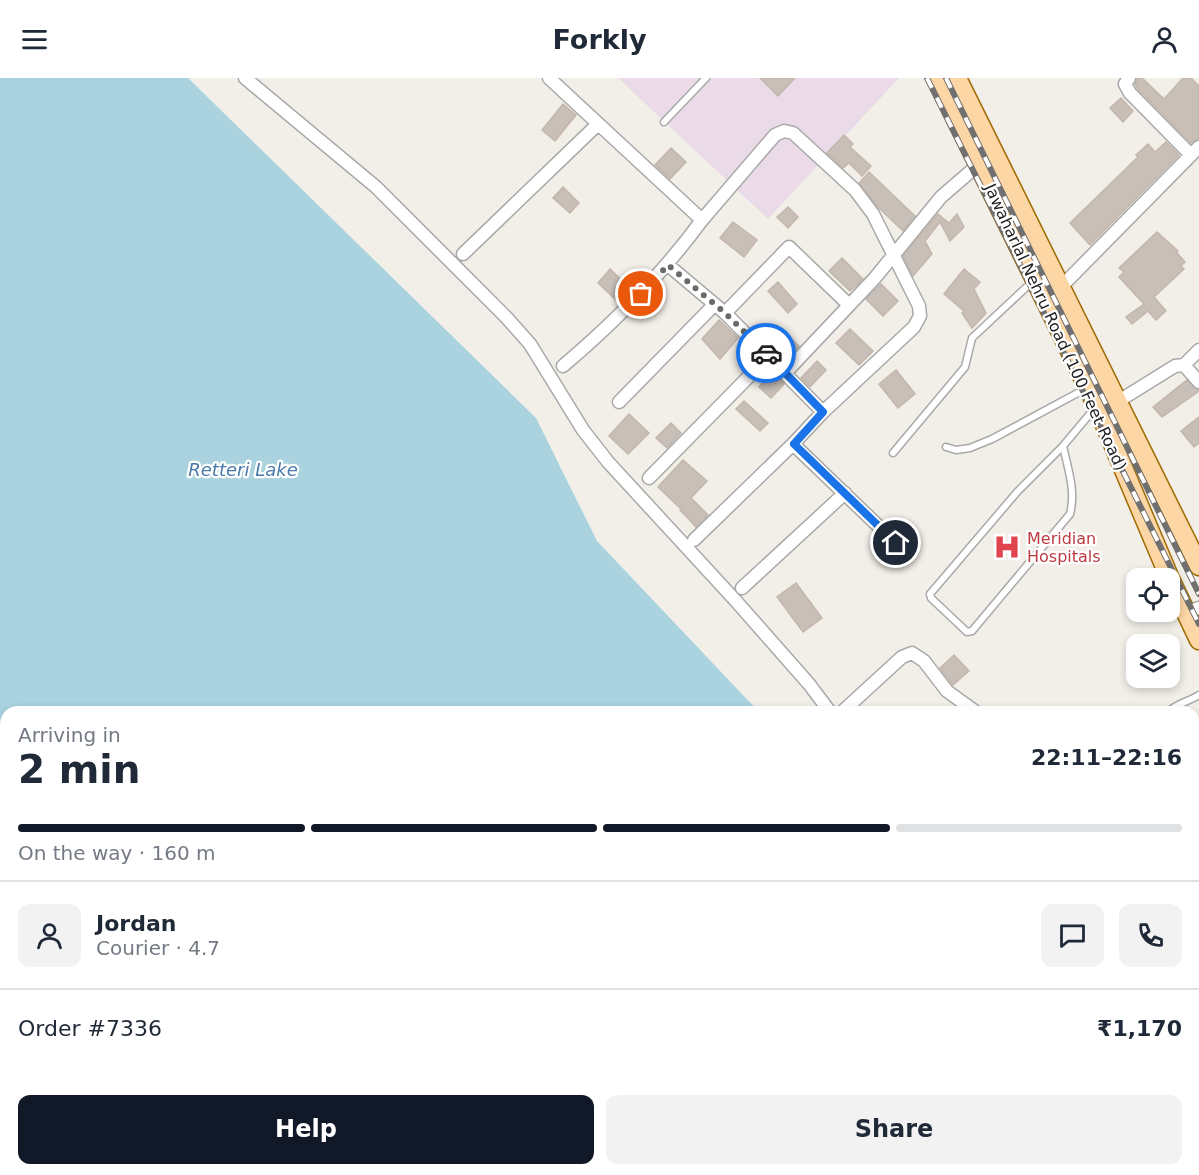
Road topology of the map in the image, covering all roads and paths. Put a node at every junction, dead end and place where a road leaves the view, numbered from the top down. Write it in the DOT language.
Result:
graph roads {
  1 [pos="245,78"];
  2 [pos="549,78"];
  3 [pos="706,78"];
  4 [pos="936,78"];
  5 [pos="957,78"];
  6 [pos="1129,78"];
  7 [pos="664,122"];
  8 [pos="598,124"];
  9 [pos="1195,151"];
  10 [pos="978,165"];
  11 [pos="702,220"];
  12 [pos="463,254"];
  13 [pos="893,255"];
  14 [pos="668,265"];
  15 [pos="1034,279"];
  16 [pos="1060,288"];
  17 [pos="848,304"];
  18 [pos="714,305"];
  19 [pos="725,313"];
  20 [pos="1199,350"];
  21 [pos="769,356"];
  22 [pos="1184,365"];
  23 [pos="563,366"];
  24 [pos="786,372"];
  25 [pos="1199,382"];
  26 [pos="1088,388"];
  27 [pos="619,402"];
  28 [pos="1117,402"];
  29 [pos="1096,406"];
  30 [pos="823,412"];
  31 [pos="794,444"];
  32 [pos="1063,446"];
  33 [pos="946,447"];
  34 [pos="893,453"];
  35 [pos="649,478"];
  36 [pos="845,493"];
  37 [pos="694,540"];
  38 [pos="896,543"];
  39 [pos="1199,566"];
  40 [pos="1165,568"];
  41 [pos="742,588"];
  42 [pos="1180,594"];
  43 [pos="1192,611"];
  44 [pos="1199,640"];
  45 [pos="1199,695"];
  46 [pos="826,706"];
  47 [pos="849,706"];
  48 [pos="968,706"];
  49 [pos="1175,706"];
  1 -- 46 [label="street"];
  2 -- 8 [label="street"];
  3 -- 7 [label="lane"];
  4 -- 10 [label="main road, Jawaharlal Nehru Road (100 Feet Road)"];
  5 -- 16 [label="main road, Jawaharlal Nehru Road (100 Feet Road)"];
  6 -- 9 [label="street"];
  8 -- 11 [label="street"];
  8 -- 12 [label="street"];
  9 -- 16 [label="street"];
  10 -- 13 [label="street"];
  10 -- 15 [label="main road, Jawaharlal Nehru Road (100 Feet Road)"];
  11 -- 13 [label="street"];
  11 -- 14 [label="street"];
  13 -- 17 [label="street"];
  13 -- 30 [label="street"];
  14 -- 18 [label="street"];
  14 -- 23 [label="street"];
  15 -- 26 [label="main road, Jawaharlal Nehru Road (100 Feet Road)"];
  15 -- 34 [label="lane"];
  16 -- 28 [label="main road, Jawaharlal Nehru Road (100 Feet Road)"];
  17 -- 19 [label="street"];
  17 -- 24 [label="street"];
  18 -- 19 [label="street"];
  18 -- 27 [label="street"];
  19 -- 21 [label="street"];
  20 -- 22 [label="street"];
  21 -- 24 [label="street"];
  21 -- 35 [label="street"];
  22 -- 25 [label="street"];
  22 -- 28 [label="street"];
  24 -- 30 [label="street"];
  26 -- 29 [label="main road, Jawaharlal Nehru Road (100 Feet Road)"];
  26 -- 33 [label="lane"];
  28 -- 39 [label="main road, Jawaharlal Nehru Road (100 Feet Road)"];
  29 -- 32 [label="lane"];
  29 -- 40 [label="main road, Jawaharlal Nehru Road (100 Feet Road)"];
  30 -- 31 [label="street"];
  31 -- 36 [label="street"];
  31 -- 37 [label="street"];
  32 -- 32 [label="lane"];
  36 -- 38 [label="street"];
  36 -- 41 [label="street"];
  42 -- 43 [label="main road, Jawaharlal Nehru Road (100 Feet Road)"];
  43 -- 44 [label="main road, Jawaharlal Nehru Road (100 Feet Road)"];
  45 -- 49 [label="lane"];
  47 -- 48 [label="street"];
}
